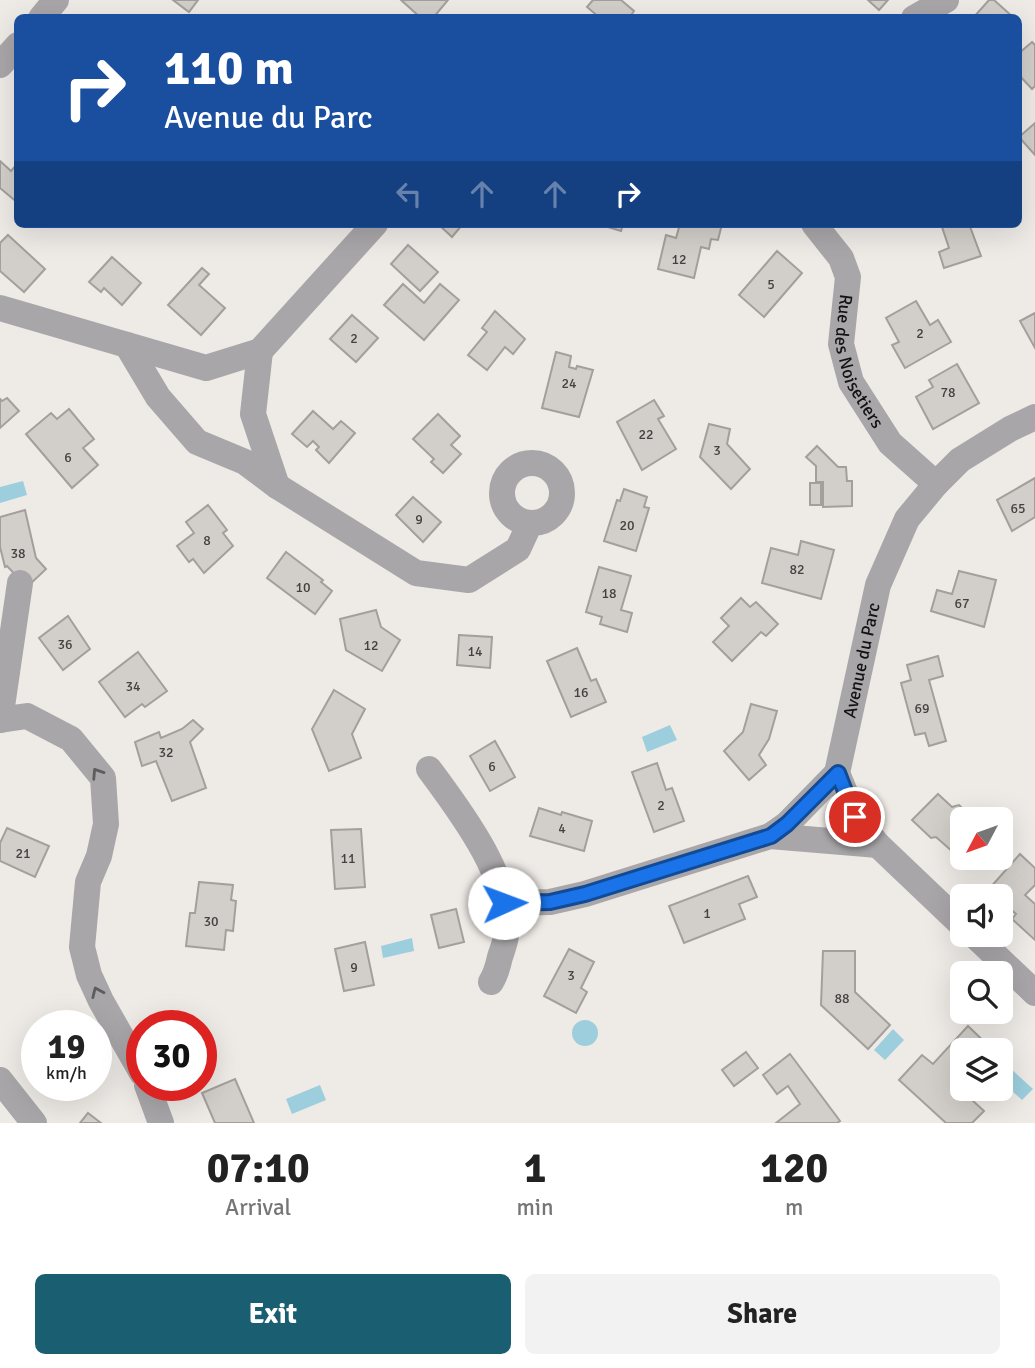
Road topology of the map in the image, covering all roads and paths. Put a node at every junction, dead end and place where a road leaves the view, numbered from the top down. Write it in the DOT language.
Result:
graph roads {
  1 [pos="56,0"];
  2 [pos="946,0"];
  3 [pos="44,14"];
  4 [pos="921,14"];
  5 [pos="14,49"];
  6 [pos="0,65"];
  7 [pos="371,228"];
  8 [pos="817,228"];
  9 [pos="0,307"];
  10 [pos="127,345"];
  11 [pos="260,351"];
  12 [pos="1035,417"];
  13 [pos="936,484"];
  14 [pos="277,486"];
  15 [pos="530,523"];
  16 [pos="20,583"];
  17 [pos="0,720"];
  18 [pos="429,769"];
  19 [pos="838,773"];
  20 [pos="771,836"];
  21 [pos="878,845"];
  22 [pos="504,903"];
  23 [pos="950,914"];
  24 [pos="986,947"];
  25 [pos="491,982"];
  26 [pos="1035,993"];
  27 [pos="126,1045"];
  28 [pos="0,1080"];
  29 [pos="153,1101"];
  30 [pos="34,1123"];
  31 [pos="161,1123"];
  1 -- 3 [label="street"];
  2 -- 4 [label="street"];
  5 -- 6 [label="street"];
  7 -- 11 [label="street"];
  8 -- 13 [label="street, Rue des Noisetiers"];
  9 -- 10 [label="street"];
  10 -- 11 [label="street"];
  10 -- 14 [label="street"];
  11 -- 14 [label="street"];
  12 -- 13 [label="street, Avenue du Parc"];
  13 -- 19 [label="street, Avenue du Parc"];
  14 -- 15 [label="street"];
  16 -- 17 [label="street"];
  27 -- 17 [label="street, one-way"];
  18 -- 22 [label="street"];
  19 -- 20 [label="street"];
  19 -- 21 [label="street"];
  20 -- 21 [label="street"];
  20 -- 22 [label="street"];
  21 -- 23 [label="street"];
  22 -- 25 [label="street"];
  24 -- 26 [label="street"];
  28 -- 30 [label="street"];
  29 -- 31 [label="street"];
}
